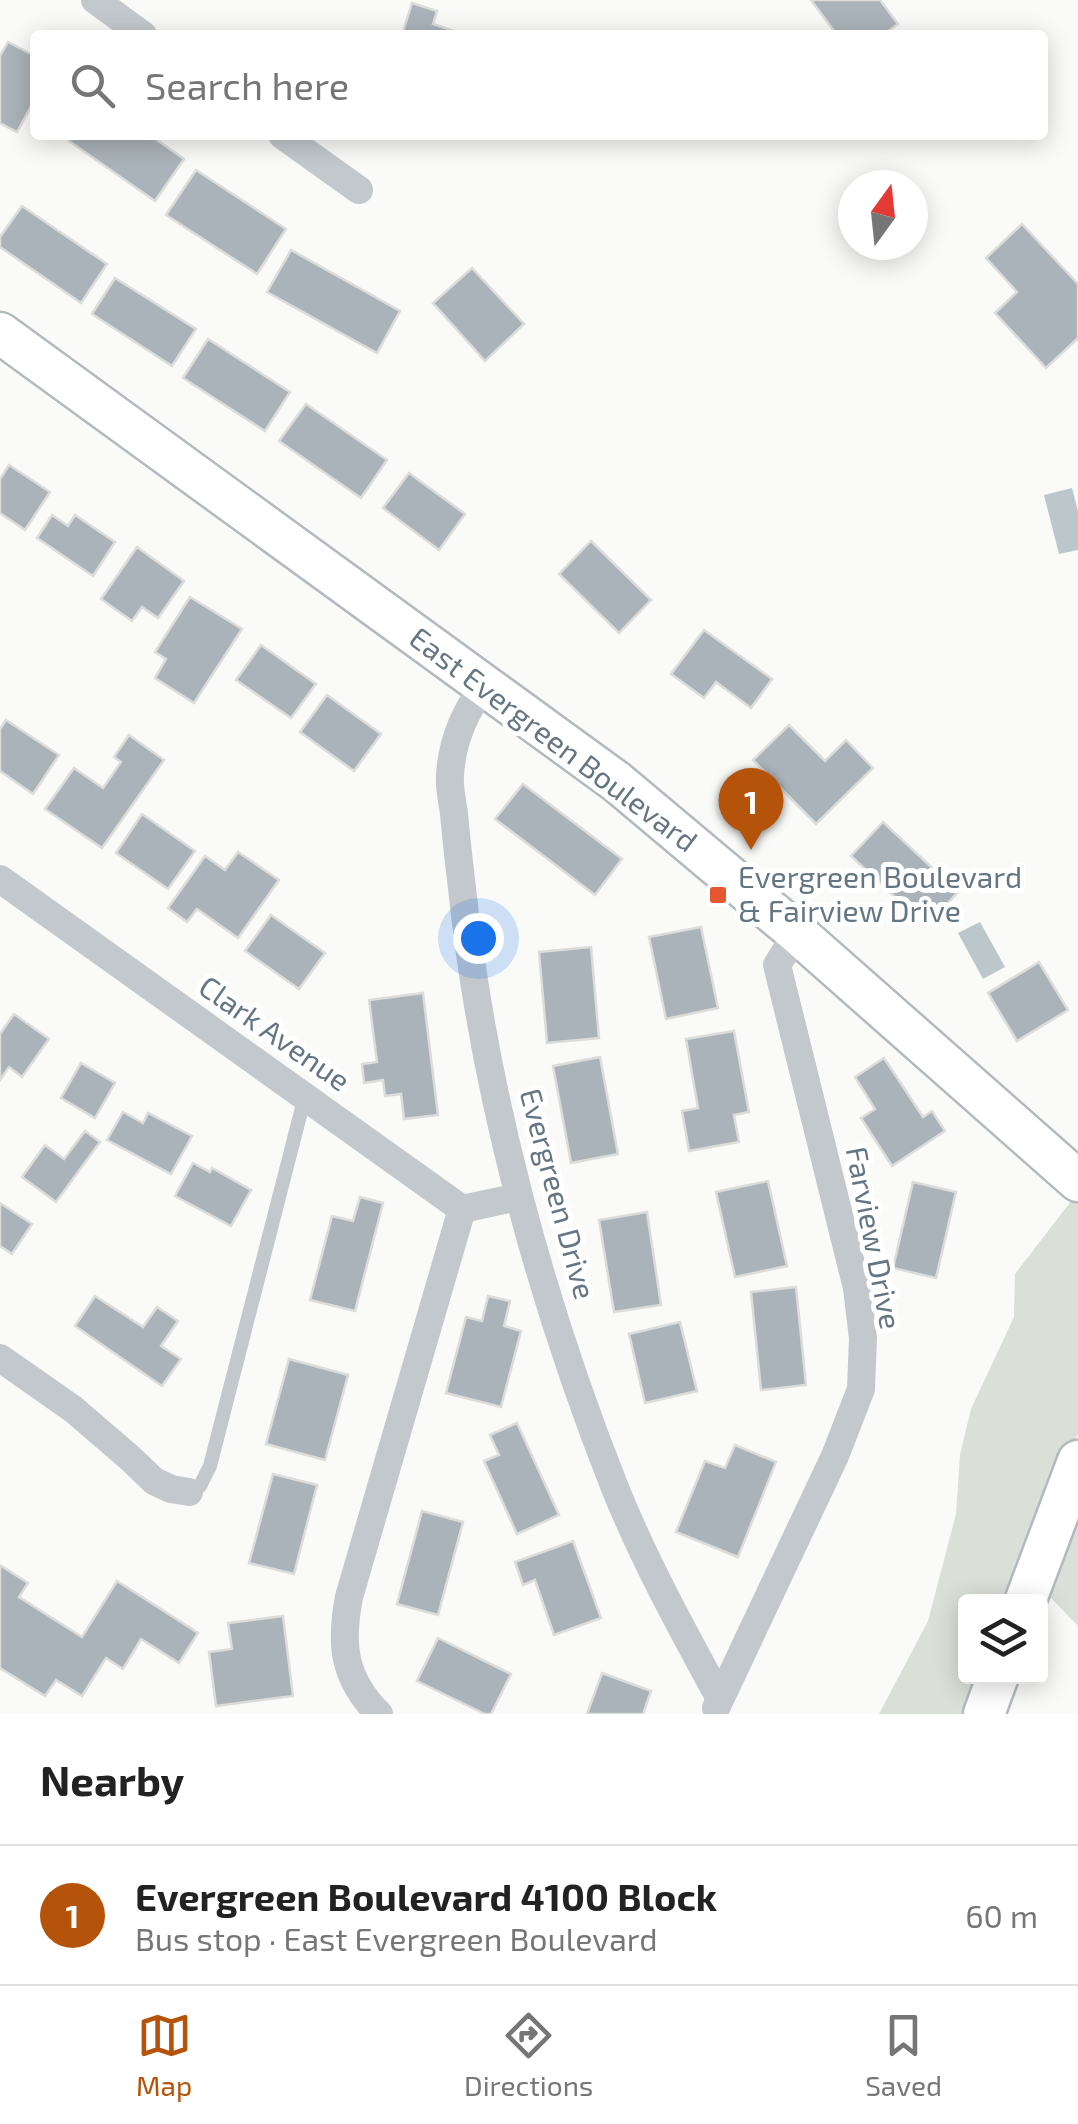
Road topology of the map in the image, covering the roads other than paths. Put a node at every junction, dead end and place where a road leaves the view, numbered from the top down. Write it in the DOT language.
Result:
graph roads {
  1 [pos="95,0"];
  2 [pos="136,30"];
  3 [pos="289,140"];
  4 [pos="359,190"];
  5 [pos="0,333"];
  6 [pos="485,685"];
  7 [pos="0,879"];
  8 [pos="797,933"];
  9 [pos="305,1096"];
  10 [pos="1078,1181"];
  11 [pos="518,1197"];
  12 [pos="462,1209"];
  13 [pos="0,1358"];
  14 [pos="1078,1461"];
  15 [pos="189,1492"];
  16 [pos="1028,1594"];
  17 [pos="995,1684"];
  18 [pos="717,1706"];
  19 [pos="379,1714"];
  20 [pos="984,1714"];
  1 -- 2 [label="street"];
  3 -- 4 [label="street"];
  5 -- 6 [label="street, East Evergreen Boulevard"];
  6 -- 8 [label="street, East Evergreen Boulevard"];
  6 -- 11 [label="street, Evergreen Drive"];
  7 -- 9 [label="street, Clark Avenue"];
  8 -- 10 [label="street, East Evergreen Boulevard"];
  8 -- 18 [label="street, Farview Drive"];
  9 -- 12 [label="street, Clark Avenue"];
  9 -- 15 [label="lane"];
  11 -- 12 [label="street"];
  11 -- 18 [label="street, Evergreen Drive"];
  12 -- 19 [label="street"];
  13 -- 15 [label="street"];
  14 -- 16 [label="street"];
  17 -- 20 [label="street"];
}
